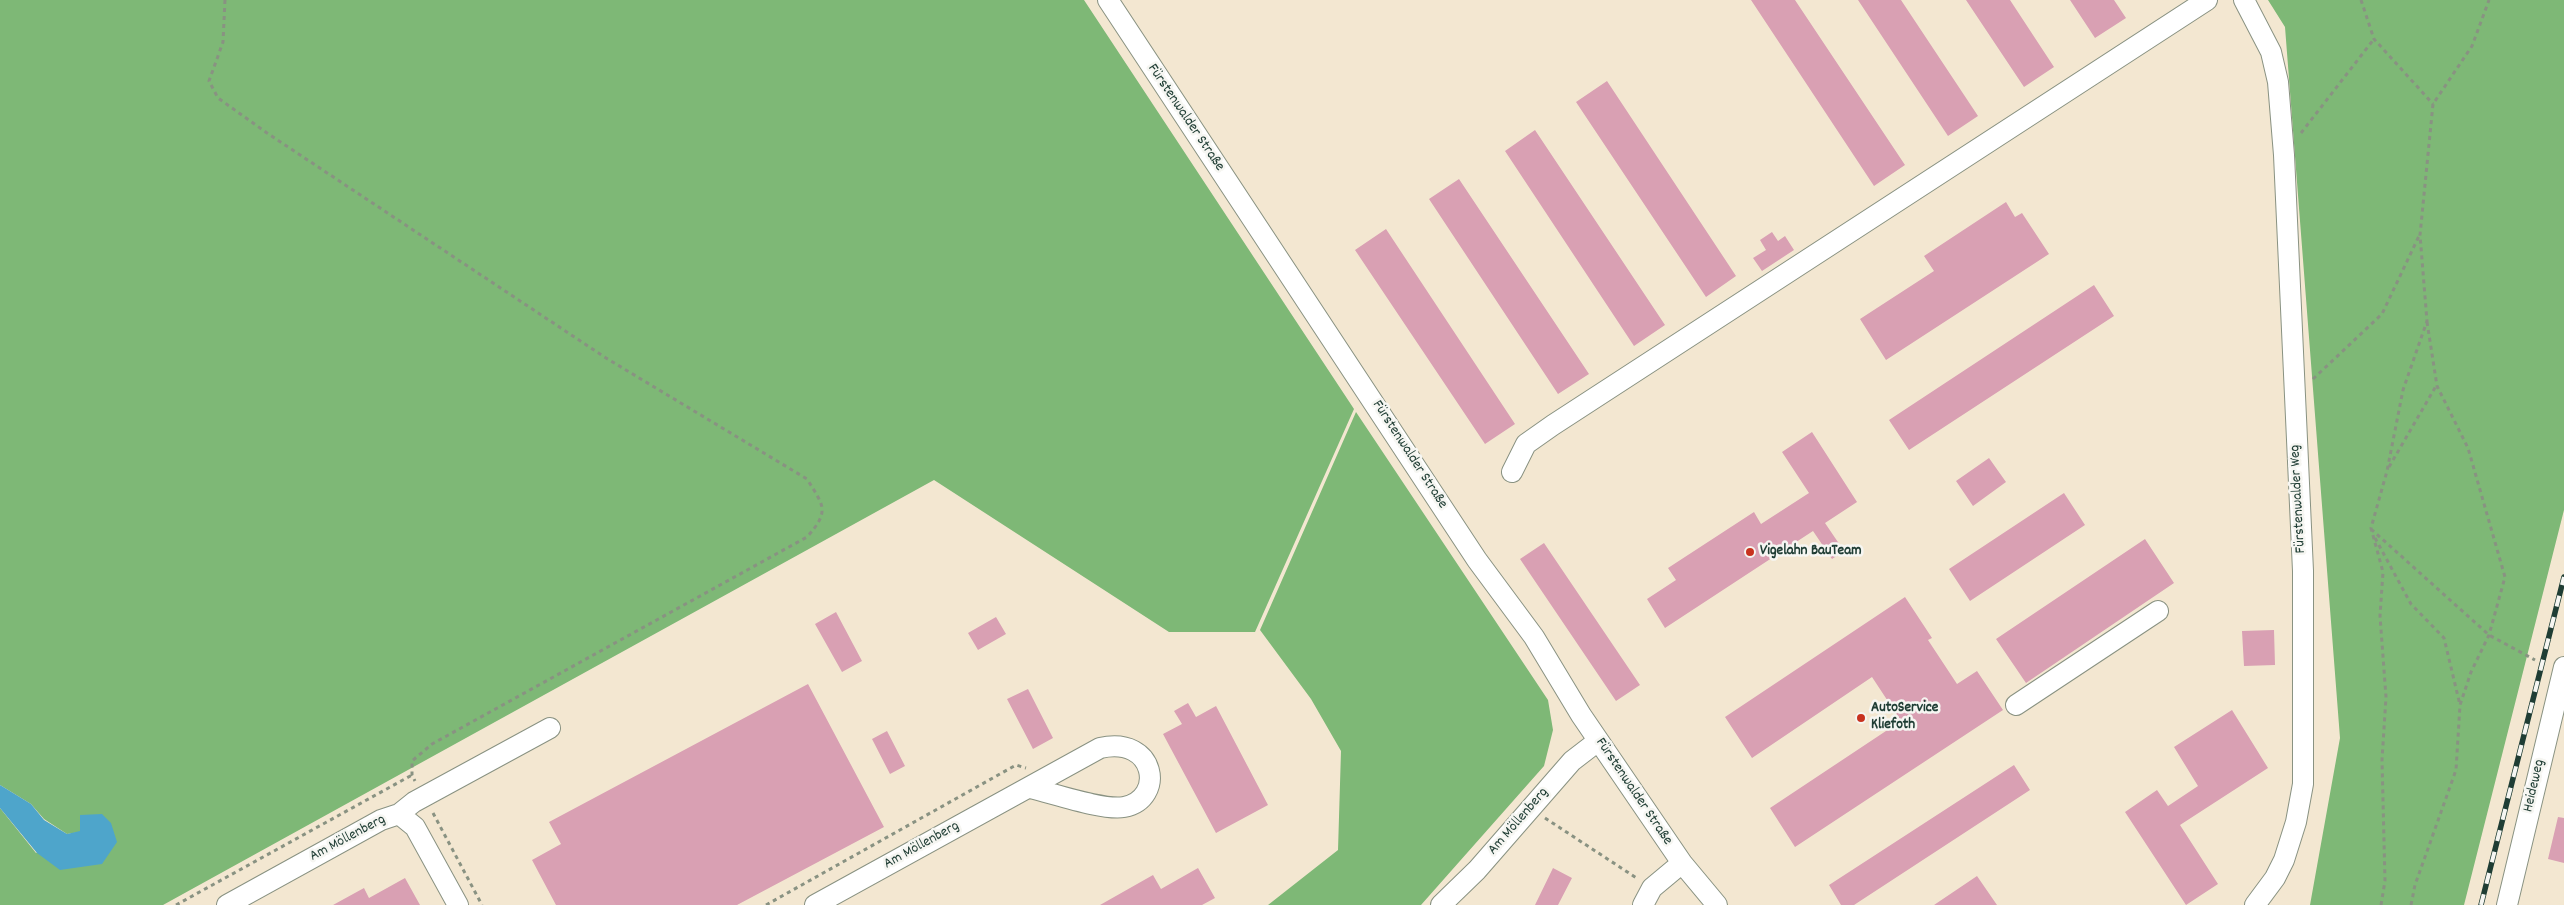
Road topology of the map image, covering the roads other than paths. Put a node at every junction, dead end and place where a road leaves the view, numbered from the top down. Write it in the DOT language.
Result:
graph roads {
  1 [pos="1108,0"];
  2 [pos="2207,0"];
  3 [pos="2244,0"];
  4 [pos="1512,472"];
  5 [pos="2158,611"];
  6 [pos="2564,667"];
  7 [pos="2016,705"];
  8 [pos="550,728"];
  9 [pos="1598,741"];
  10 [pos="1033,786"];
  11 [pos="399,814"];
  12 [pos="1682,863"];
  13 [pos="1648,897"];
  14 [pos="227,905"];
  15 [pos="458,905"];
  16 [pos="815,905"];
  17 [pos="1441,905"];
  18 [pos="1717,905"];
  19 [pos="2255,905"];
  20 [pos="2507,905"];
  1 -- 9 [label="street, Fürstenwalder Straße"];
  2 -- 4 [label="street"];
  3 -- 19 [label="street, Fürstenwalder Weg"];
  5 -- 7 [label="street"];
  6 -- 20 [label="street, Heideweg"];
  8 -- 11 [label="street"];
  9 -- 12 [label="street, Fürstenwalder Straße"];
  9 -- 17 [label="street, Am Möllenberg"];
  10 -- 10 [label="street, Am Möllenberg"];
  10 -- 16 [label="street, Am Möllenberg"];
  11 -- 14 [label="street, Am Möllenberg"];
  11 -- 15 [label="street, Am Möllenberg"];
  12 -- 13 [label="street"];
  12 -- 18 [label="street, Fürstenwalder Straße"];
}
